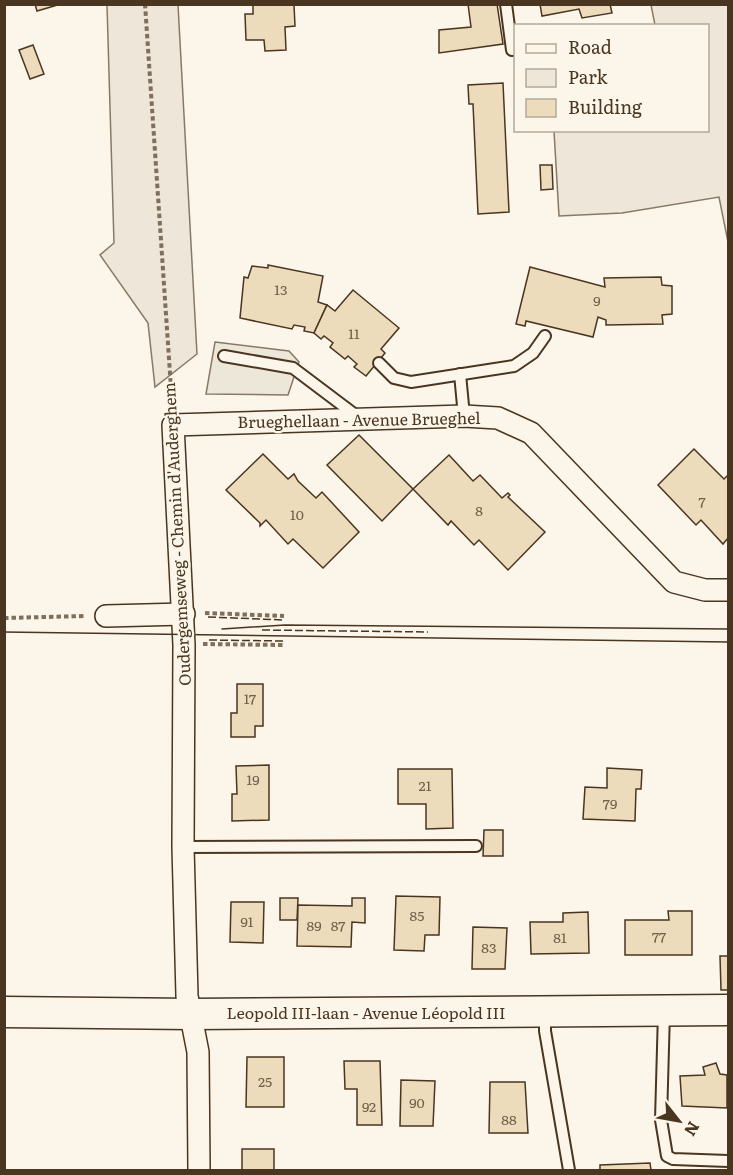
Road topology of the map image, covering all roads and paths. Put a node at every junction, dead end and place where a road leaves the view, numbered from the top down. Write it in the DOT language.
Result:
graph roads {
  1 [pos="145,4"];
  2 [pos="506,4"];
  3 [pos="512,50"];
  4 [pos="545,336"];
  5 [pos="224,357"];
  6 [pos="379,363"];
  7 [pos="460,374"];
  8 [pos="464,416"];
  9 [pos="361,419"];
  10 [pos="173,425"];
  11 [pos="729,590"];
  12 [pos="184,614"];
  13 [pos="106,616"];
  14 [pos="284,616"];
  15 [pos="4,618"];
  16 [pos="184,645"];
  17 [pos="283,645"];
  18 [pos="476,846"];
  19 [pos="183,847"];
  20 [pos="729,1010"];
  21 [pos="545,1011"];
  22 [pos="664,1011"];
  23 [pos="4,1012"];
  24 [pos="192,1014"];
  25 [pos="729,1161"];
  26 [pos="199,1170"];
  27 [pos="569,1170"];
  1 -- 10 [label="path, Oudergemseweg - Chemin d'Auderghem"];
  2 -- 3 [label="lane"];
  4 -- 7 [label="lane"];
  5 -- 9 [label="lane"];
  6 -- 7 [label="lane"];
  7 -- 8 [label="lane"];
  8 -- 9 [label="street, Brueghellaan - Avenue Brueghel"];
  8 -- 11 [label="street, Brueghellaan - Avenue Brueghel"];
  9 -- 10 [label="street, Brueghellaan - Avenue Brueghel"];
  10 -- 12 [label="street, Oudergemseweg - Chemin d'Auderghem"];
  12 -- 13 [label="street"];
  12 -- 14 [label="path"];
  12 -- 16 [label="street, Oudergemseweg - Chemin d'Auderghem"];
  13 -- 15 [label="path"];
  16 -- 17 [label="path"];
  16 -- 19 [label="street, Oudergemseweg - Chemin d'Auderghem"];
  18 -- 19 [label="lane"];
  19 -- 24 [label="street, Oudergemseweg - Chemin d'Auderghem"];
  20 -- 22 [label="street, Leopold III-laan - Avenue Léopold III"];
  21 -- 22 [label="street, Leopold III-laan - Avenue Léopold III"];
  21 -- 24 [label="street, Leopold III-laan - Avenue Léopold III"];
  21 -- 27 [label="lane"];
  22 -- 25 [label="lane"];
  23 -- 24 [label="street, Leopold III-laan - Avenue Léopold III"];
  24 -- 26 [label="street, Oudergemseweg - Chemin d'Auderghem"];
}
